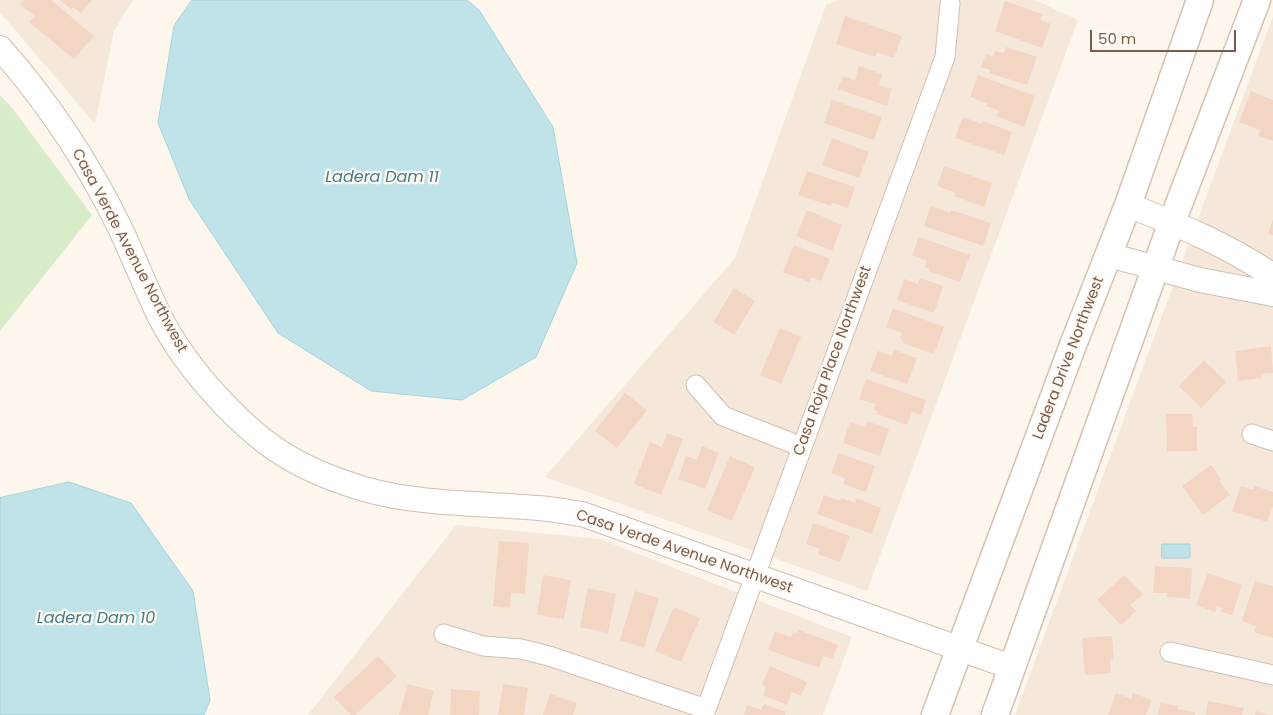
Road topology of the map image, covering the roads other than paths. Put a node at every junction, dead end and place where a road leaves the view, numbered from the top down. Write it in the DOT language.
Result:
graph roads {
  1 [pos="1200,0"];
  2 [pos="1257,0"];
  3 [pos="950,4"];
  4 [pos="0,48"];
  5 [pos="1128,205"];
  6 [pos="1172,222"];
  7 [pos="1110,255"];
  8 [pos="1155,267"];
  9 [pos="1273,276"];
  10 [pos="1273,294"];
  11 [pos="696,385"];
  12 [pos="1252,434"];
  13 [pos="1273,441"];
  14 [pos="802,447"];
  15 [pos="755,577"];
  16 [pos="444,634"];
  17 [pos="960,649"];
  18 [pos="1170,652"];
  19 [pos="1011,667"];
  20 [pos="1273,675"];
  21 [pos="705,712"];
  22 [pos="935,715"];
  23 [pos="994,715"];
  1 -- 5 [label="main road, Ladera Drive Northwest"];
  2 -- 6 [label="main road"];
  3 -- 14 [label="street, Casa Roja Place Northwest"];
  4 -- 15 [label="street, Casa Verde Avenue Northwest"];
  5 -- 6 [label="street"];
  5 -- 7 [label="main road, Ladera Drive Northwest"];
  6 -- 8 [label="main road"];
  6 -- 9 [label="street"];
  7 -- 8 [label="street"];
  7 -- 17 [label="main road, Ladera Drive Northwest"];
  8 -- 10 [label="street"];
  8 -- 19 [label="main road"];
  11 -- 14 [label="street"];
  12 -- 13 [label="street"];
  14 -- 15 [label="street, Casa Roja Place Northwest"];
  15 -- 17 [label="street, Casa Verde Avenue Northwest"];
  15 -- 21 [label="street, Casa Roja Place Northwest"];
  16 -- 21 [label="street"];
  17 -- 19 [label="street, Casa Verde Avenue Northwest"];
  17 -- 22 [label="main road, Ladera Drive Northwest"];
  18 -- 20 [label="street"];
  19 -- 23 [label="main road"];
}
